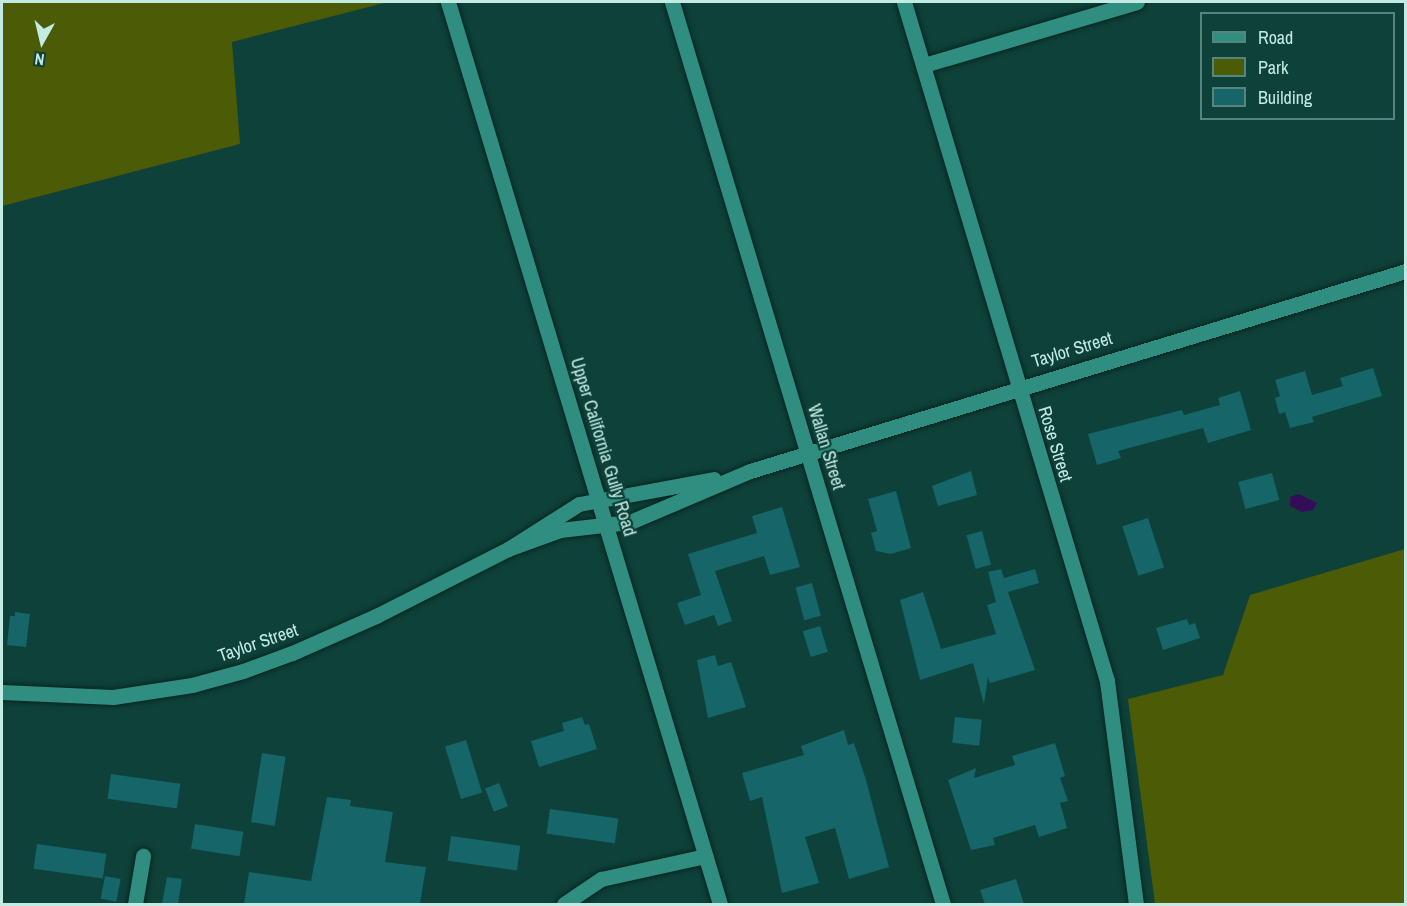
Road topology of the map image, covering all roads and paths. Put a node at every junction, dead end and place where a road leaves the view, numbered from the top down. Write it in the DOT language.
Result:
graph roads {
  1 [pos="448,2"];
  2 [pos="672,2"];
  3 [pos="904,2"];
  4 [pos="1137,2"];
  5 [pos="924,65"];
  6 [pos="1406,271"];
  7 [pos="1017,386"];
  8 [pos="807,453"];
  9 [pos="750,471"];
  10 [pos="598,499"];
  11 [pos="606,525"];
  12 [pos="508,549"];
  13 [pos="2,692"];
  14 [pos="143,856"];
  15 [pos="706,856"];
  16 [pos="135,904"];
  17 [pos="564,904"];
  18 [pos="720,904"];
  19 [pos="943,904"];
  20 [pos="1136,904"];
  1 -- 10 [label="street, Upper California Gully Road"];
  2 -- 8 [label="street, Wallan Street"];
  3 -- 5 [label="street, Rose Street"];
  4 -- 5 [label="street"];
  5 -- 7 [label="street, Rose Street"];
  6 -- 7 [label="street, Taylor Street"];
  7 -- 8 [label="street, Taylor Street"];
  7 -- 20 [label="street, Rose Street"];
  8 -- 9 [label="street, Taylor Street"];
  8 -- 19 [label="street, Wallan Street"];
  9 -- 10 [label="street, Taylor Street"];
  9 -- 11 [label="street, Taylor Street"];
  10 -- 11 [label="street, Upper California Gully Road"];
  10 -- 12 [label="street, Taylor Street"];
  11 -- 12 [label="street, Taylor Street"];
  11 -- 15 [label="street, Upper California Gully Road"];
  12 -- 13 [label="street, Taylor Street"];
  14 -- 16 [label="street"];
  15 -- 17 [label="street"];
  15 -- 18 [label="street, Upper California Gully Road"];
}
